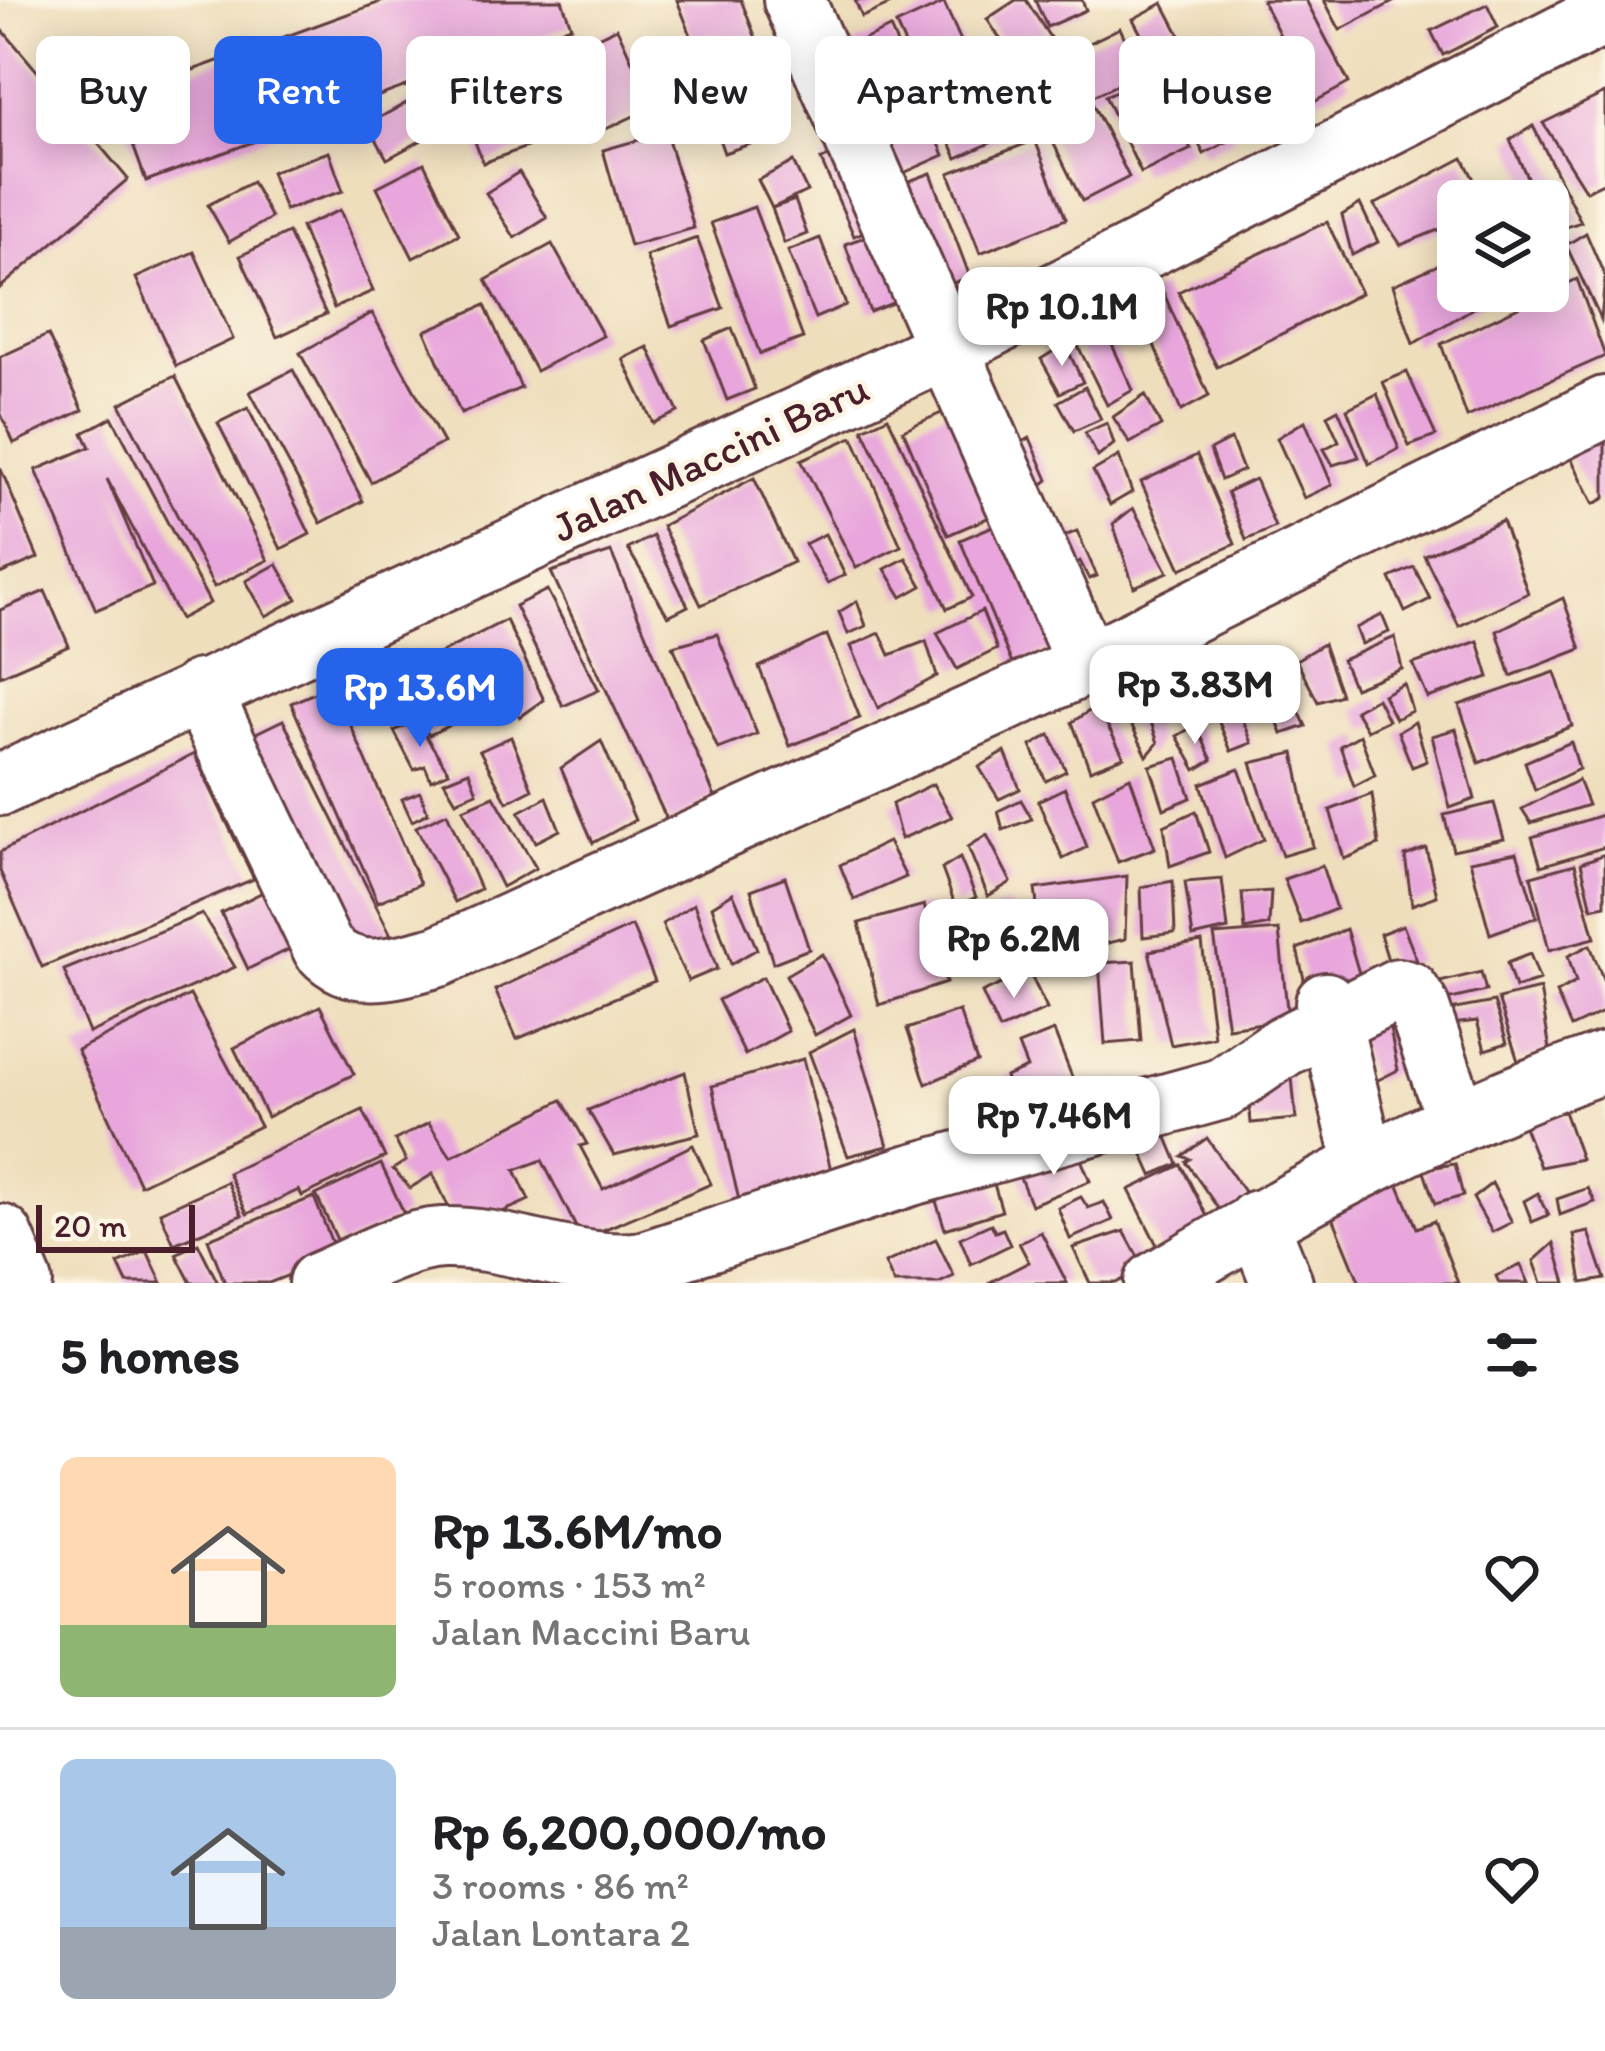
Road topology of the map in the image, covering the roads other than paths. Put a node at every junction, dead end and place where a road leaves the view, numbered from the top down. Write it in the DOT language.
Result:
graph roads {
  1 [pos="794,0"];
  2 [pos="1605,14"];
  3 [pos="951,347"];
  4 [pos="1605,407"];
  5 [pos="1087,664"];
  6 [pos="200,690"];
  7 [pos="0,785"];
  8 [pos="1329,1013"];
  9 [pos="1605,1062"];
  10 [pos="1457,1120"];
  11 [pos="1365,1166"];
  12 [pos="1257,1221"];
  13 [pos="0,1238"];
  14 [pos="19,1283"];
  15 [pos="319,1283"];
  16 [pos="1155,1283"];
  17 [pos="1282,1283"];
  1 -- 3 [label="street"];
  2 -- 3 [label="street, Jalan Maccini Baru"];
  3 -- 5 [label="street"];
  3 -- 6 [label="street, Jalan Maccini Baru"];
  4 -- 5 [label="street"];
  5 -- 6 [label="street"];
  6 -- 7 [label="street, Jalan Maccini Baru"];
  8 -- 10 [label="street"];
  8 -- 11 [label="street"];
  8 -- 15 [label="street"];
  9 -- 10 [label="street"];
  10 -- 11 [label="street"];
  11 -- 12 [label="street"];
  12 -- 16 [label="street"];
  12 -- 17 [label="street"];
  13 -- 14 [label="highway"];
}
